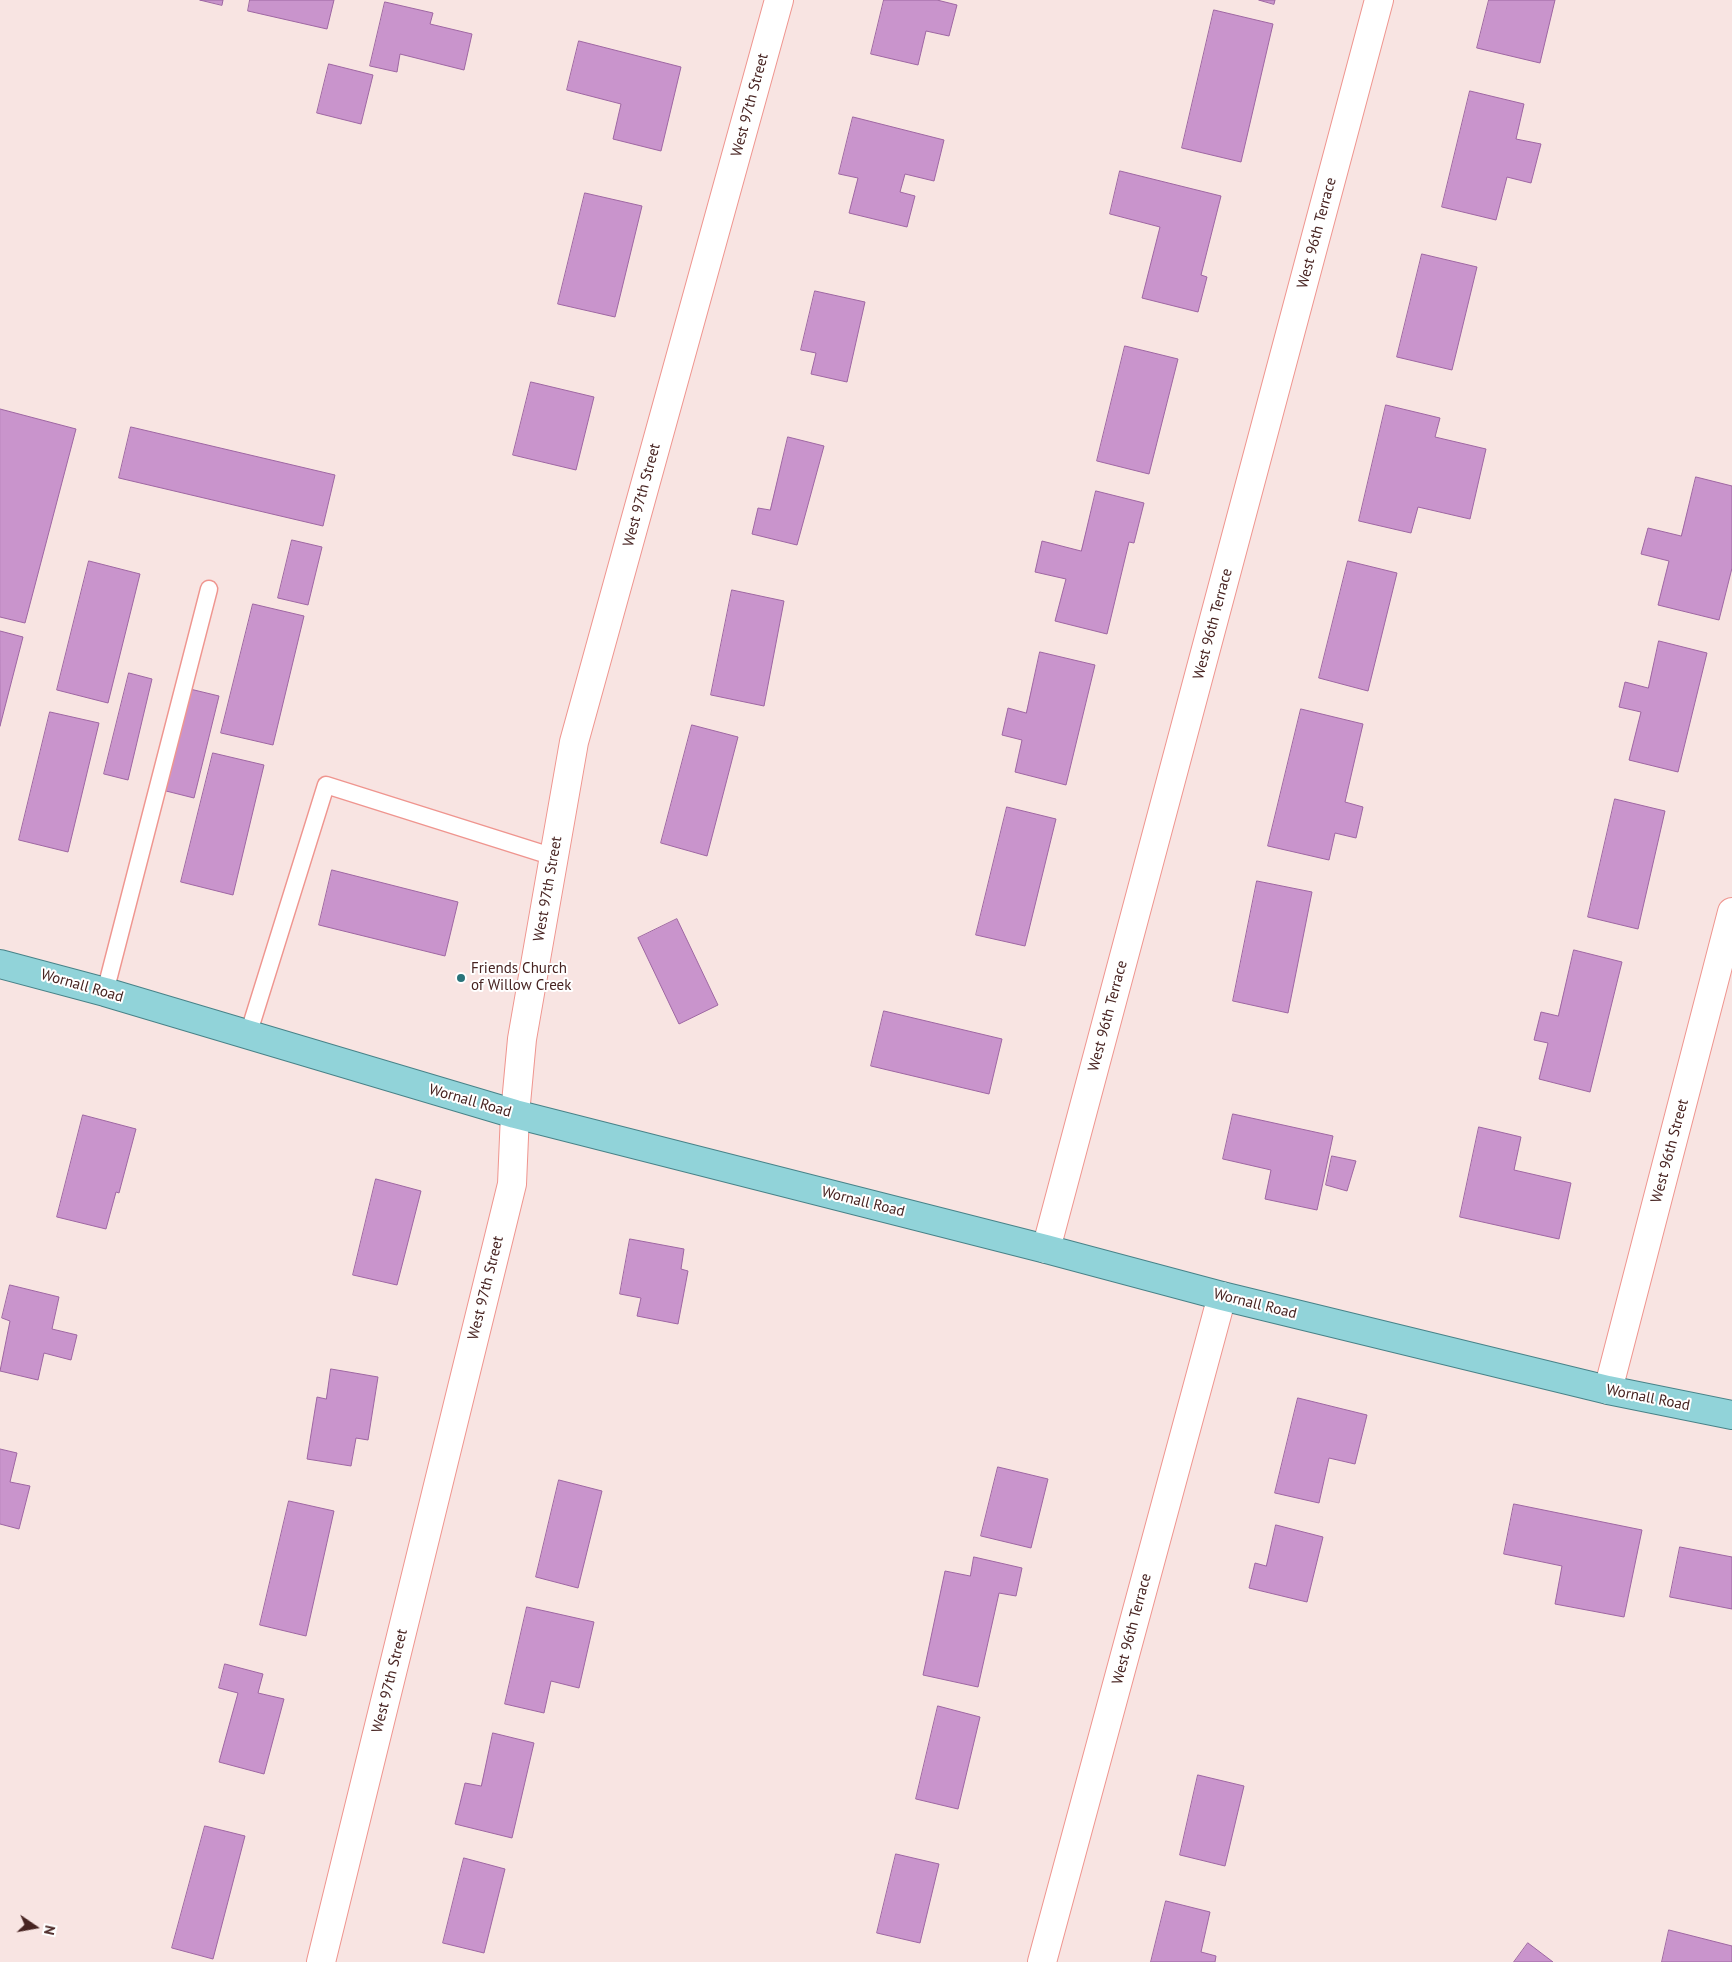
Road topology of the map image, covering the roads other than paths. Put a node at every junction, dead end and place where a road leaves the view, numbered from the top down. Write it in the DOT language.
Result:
graph roads {
  1 [pos="778,0"];
  2 [pos="1379,0"];
  3 [pos="209,589"];
  4 [pos="554,857"];
  5 [pos="1732,912"];
  6 [pos="1,967"];
  7 [pos="104,992"];
  8 [pos="248,1035"];
  9 [pos="515,1114"];
  10 [pos="1046,1249"];
  11 [pos="1222,1296"];
  12 [pos="1608,1390"];
  13 [pos="1732,1415"];
  14 [pos="322,1962"];
  15 [pos="1042,1962"];
  1 -- 4 [label="street, West 97th Street"];
  2 -- 10 [label="street, West 96th Terrace"];
  3 -- 7 [label="lane"];
  4 -- 8 [label="lane"];
  4 -- 9 [label="street, West 97th Street"];
  5 -- 12 [label="street, West 96th Street"];
  6 -- 7 [label="main road, Wornall Road"];
  7 -- 8 [label="main road, Wornall Road"];
  8 -- 9 [label="main road, Wornall Road"];
  9 -- 10 [label="main road, Wornall Road"];
  9 -- 14 [label="street, West 97th Street"];
  10 -- 11 [label="main road, Wornall Road"];
  11 -- 12 [label="main road, Wornall Road"];
  11 -- 15 [label="street, West 96th Terrace"];
  12 -- 13 [label="main road, Wornall Road"];
}
